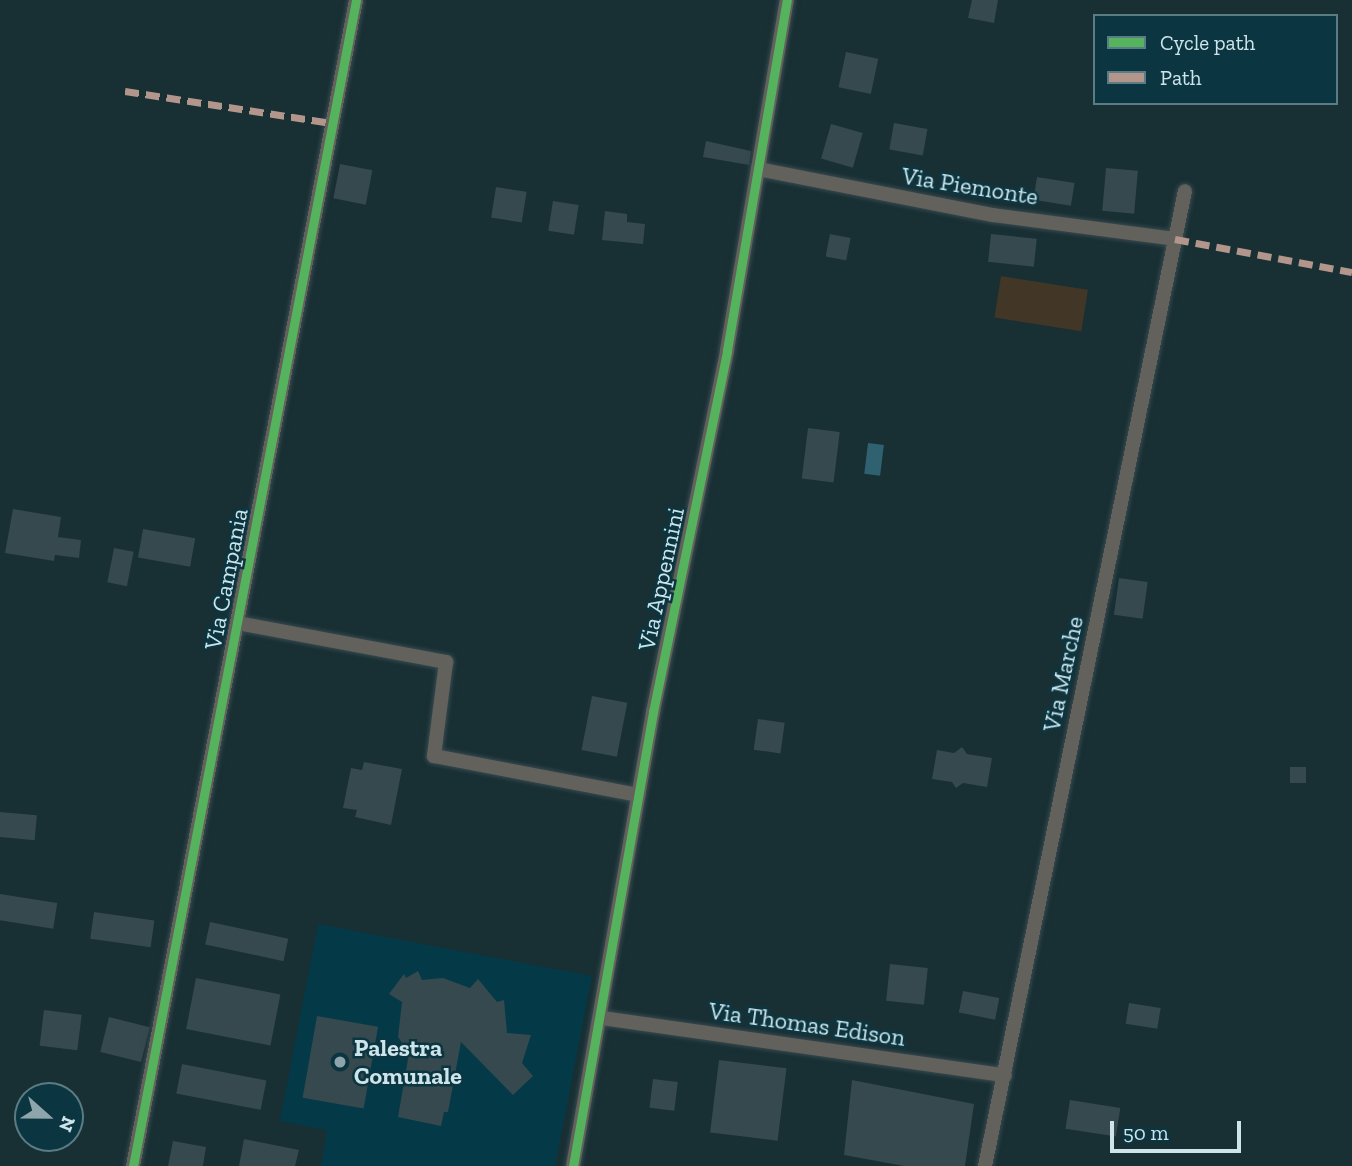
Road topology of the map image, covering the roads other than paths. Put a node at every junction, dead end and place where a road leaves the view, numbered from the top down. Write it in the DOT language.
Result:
graph roads {
  1 [pos="356,0"];
  2 [pos="788,0"];
  3 [pos="758,169"];
  4 [pos="1185,191"];
  5 [pos="1175,239"];
  6 [pos="237,623"];
  7 [pos="638,795"];
  8 [pos="602,1017"];
  9 [pos="1004,1075"];
  10 [pos="134,1166"];
  11 [pos="573,1166"];
  12 [pos="985,1166"];
  1 -- 6 [label="street, Via Campania"];
  2 -- 3 [label="street, Via Appennini"];
  3 -- 5 [label="street, Via Piemonte"];
  3 -- 7 [label="street, Via Appennini"];
  4 -- 5 [label="street, Via Marche"];
  5 -- 9 [label="street, Via Marche"];
  6 -- 7 [label="street"];
  6 -- 10 [label="street, Via Campania"];
  7 -- 8 [label="street, Via Appennini"];
  8 -- 9 [label="street, Via Thomas Edison"];
  8 -- 11 [label="street, Via Appennini"];
  9 -- 12 [label="street, Via Marche"];
}
